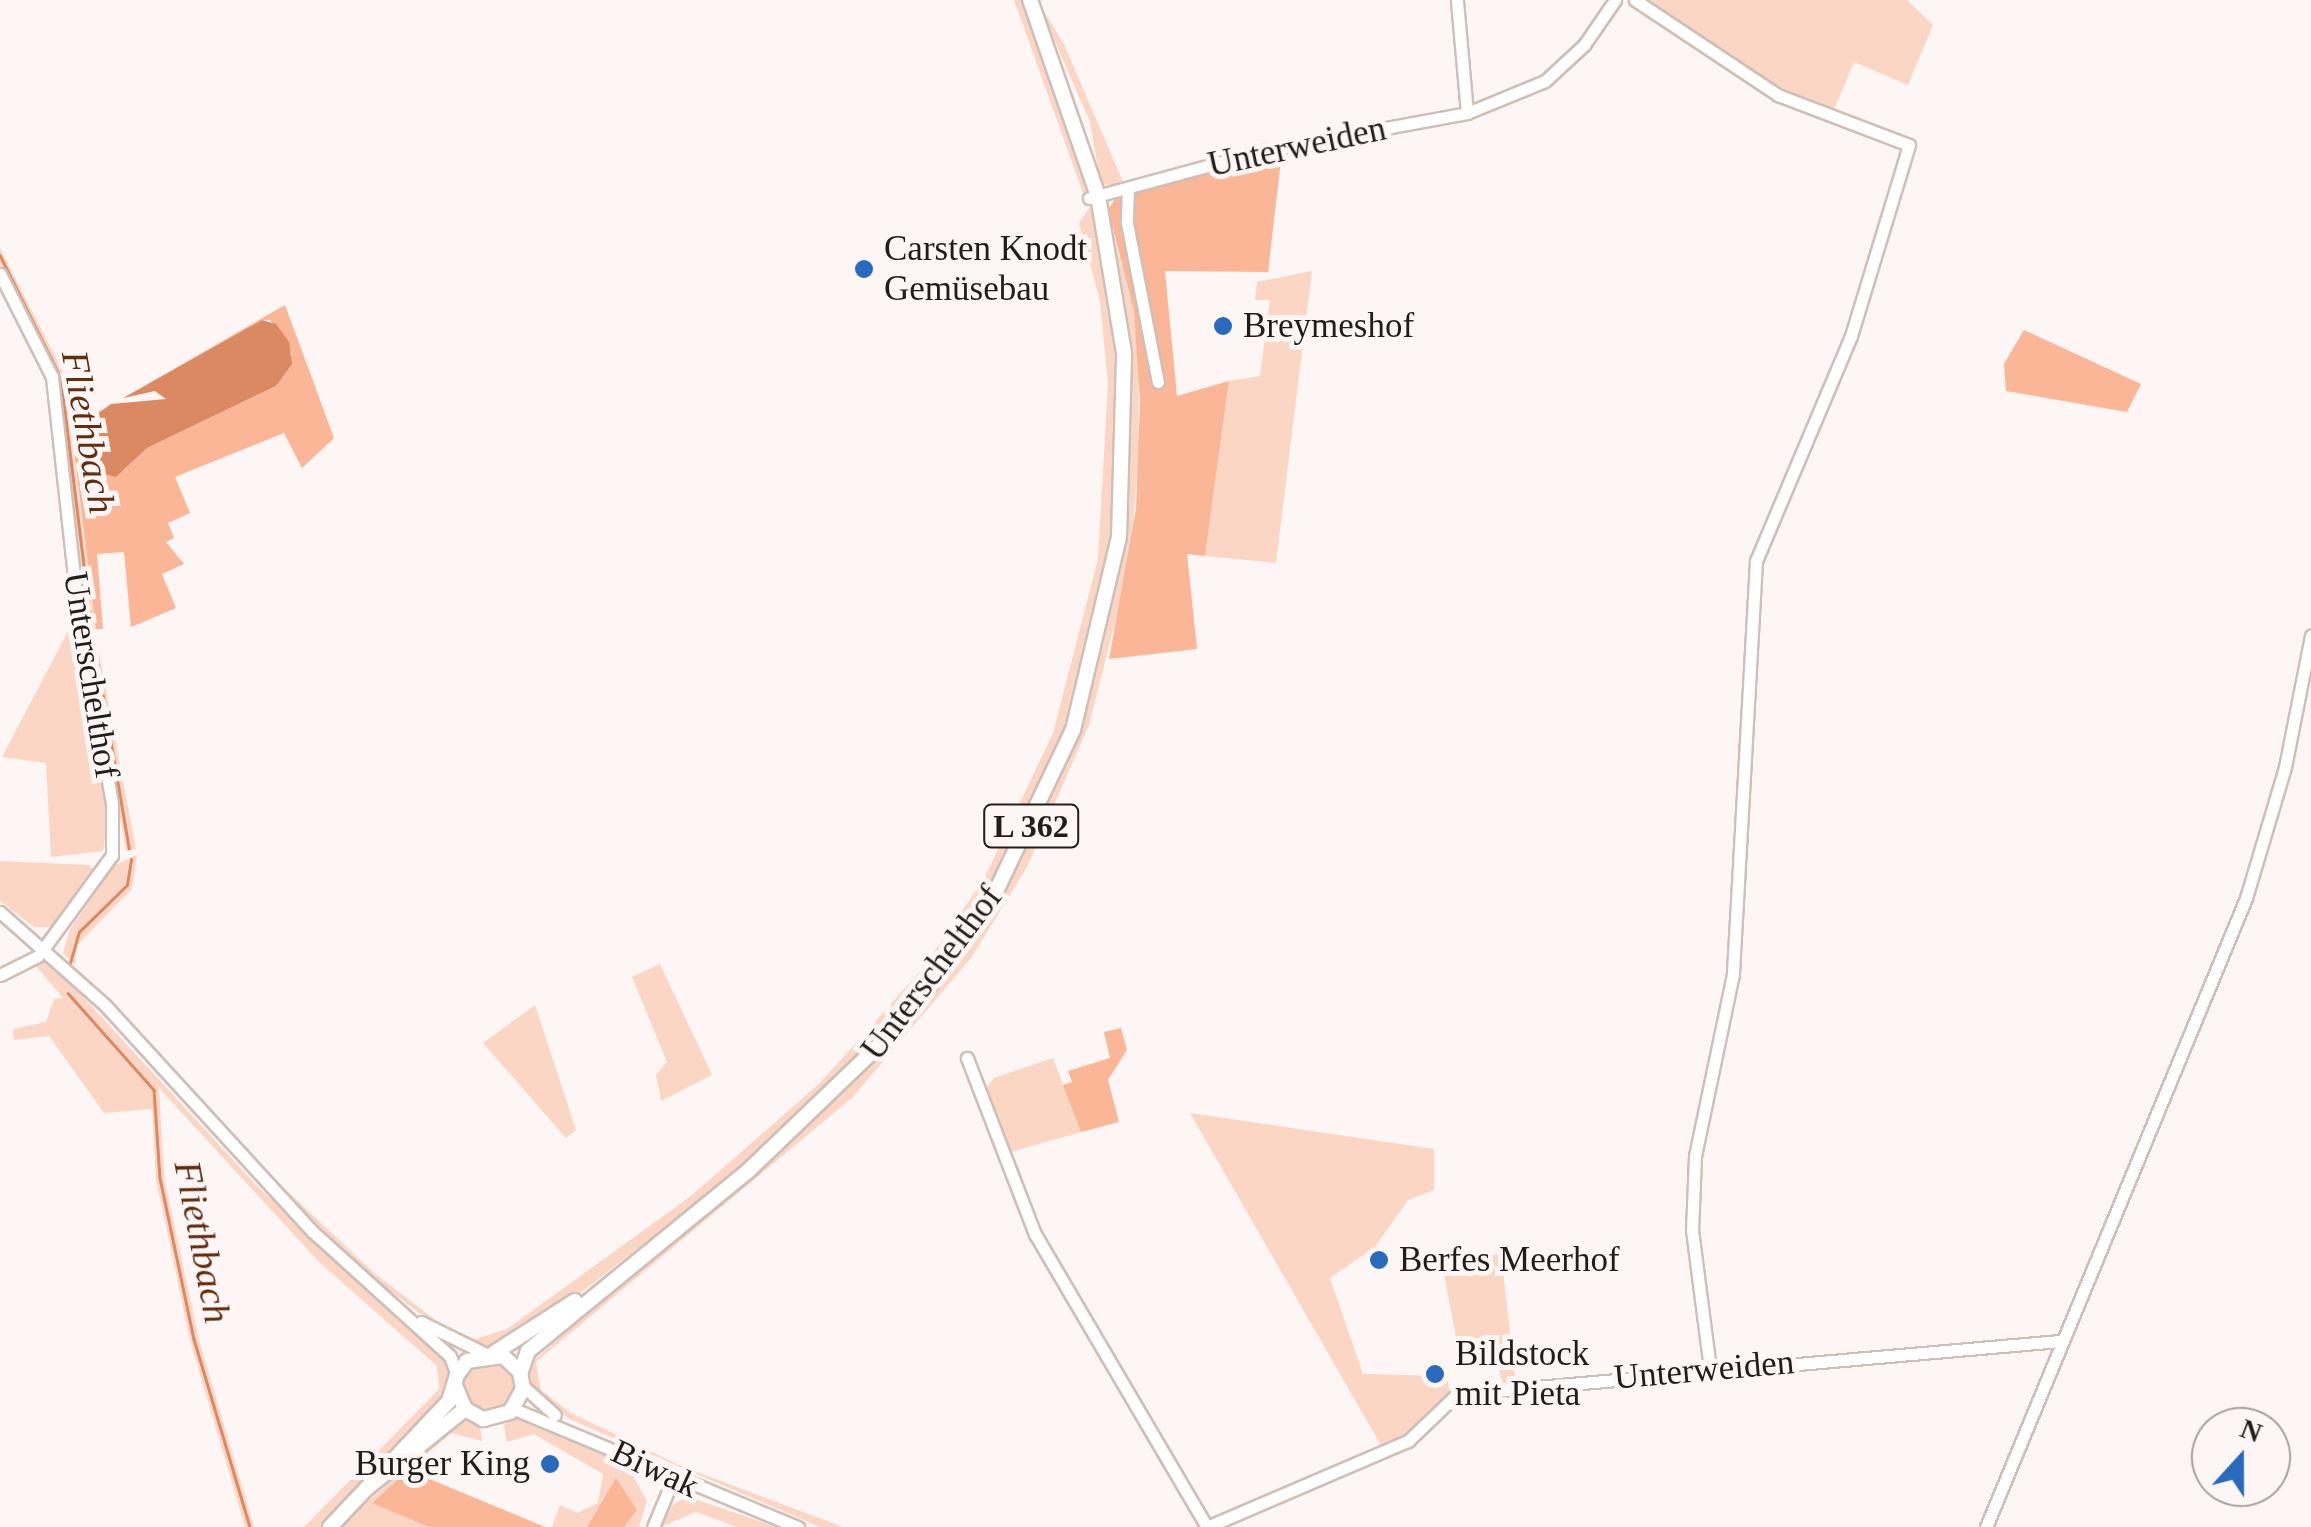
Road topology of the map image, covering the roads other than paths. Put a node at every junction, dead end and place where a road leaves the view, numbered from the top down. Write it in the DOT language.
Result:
graph roads {
  1 [pos="1030,0"];
  2 [pos="1457,0"];
  3 [pos="1615,0"];
  4 [pos="1635,0"];
  5 [pos="1467,113"];
  6 [pos="1128,188"];
  7 [pos="1094,197"];
  8 [pos="0,274"];
  9 [pos="1158,382"];
  10 [pos="2311,636"];
  11 [pos="0,912"];
  12 [pos="41,952"];
  13 [pos="0,975"];
  14 [pos="967,1058"];
  15 [pos="658,1243"];
  16 [pos="393,1304"];
  17 [pos="2059,1340"];
  18 [pos="489,1353"];
  19 [pos="1710,1368"];
  20 [pos="456,1380"];
  21 [pos="521,1380"];
  22 [pos="514,1409"];
  23 [pos="465,1410"];
  24 [pos="570,1427"];
  25 [pos="673,1479"];
  26 [pos="362,1491"];
  27 [pos="1206,1526"];
  28 [pos="330,1527"];
  29 [pos="653,1527"];
  30 [pos="798,1527"];
  31 [pos="1986,1527"];
  1 -- 7 [label="main road, L 362"];
  2 -- 5 [label="street"];
  3 -- 5 [label="street, Unterweiden"];
  4 -- 19 [label="street"];
  5 -- 6 [label="street, Unterweiden"];
  6 -- 7 [label="street, Unterweiden"];
  6 -- 9 [label="street"];
  7 -- 15 [label="main road, Unterschelthof / L 362"];
  8 -- 12 [label="street, Unterschelthof"];
  10 -- 17 [label="street"];
  11 -- 12 [label="street"];
  12 -- 13 [label="street, Unterschelthof"];
  12 -- 16 [label="street"];
  14 -- 27 [label="street, Unterweiden"];
  15 -- 18 [label="main road, Unterschelthof / L 362"];
  15 -- 21 [label="main road, Unterschelthof / L 362"];
  16 -- 18 [label="street"];
  16 -- 20 [label="street"];
  17 -- 19 [label="street, Unterweiden"];
  17 -- 31 [label="street"];
  18 -- 20 [label="main road"];
  18 -- 21 [label="main road"];
  19 -- 27 [label="street, Unterweiden"];
  20 -- 23 [label="main road"];
  20 -- 26 [label="main road"];
  21 -- 22 [label="main road"];
  21 -- 24 [label="street, Biwak"];
  22 -- 23 [label="main road"];
  22 -- 24 [label="street, Biwak"];
  23 -- 26 [label="main road"];
  24 -- 25 [label="street, Biwak"];
  25 -- 29 [label="street"];
  25 -- 30 [label="street, Biwak"];
  26 -- 28 [label="main road"];
}
